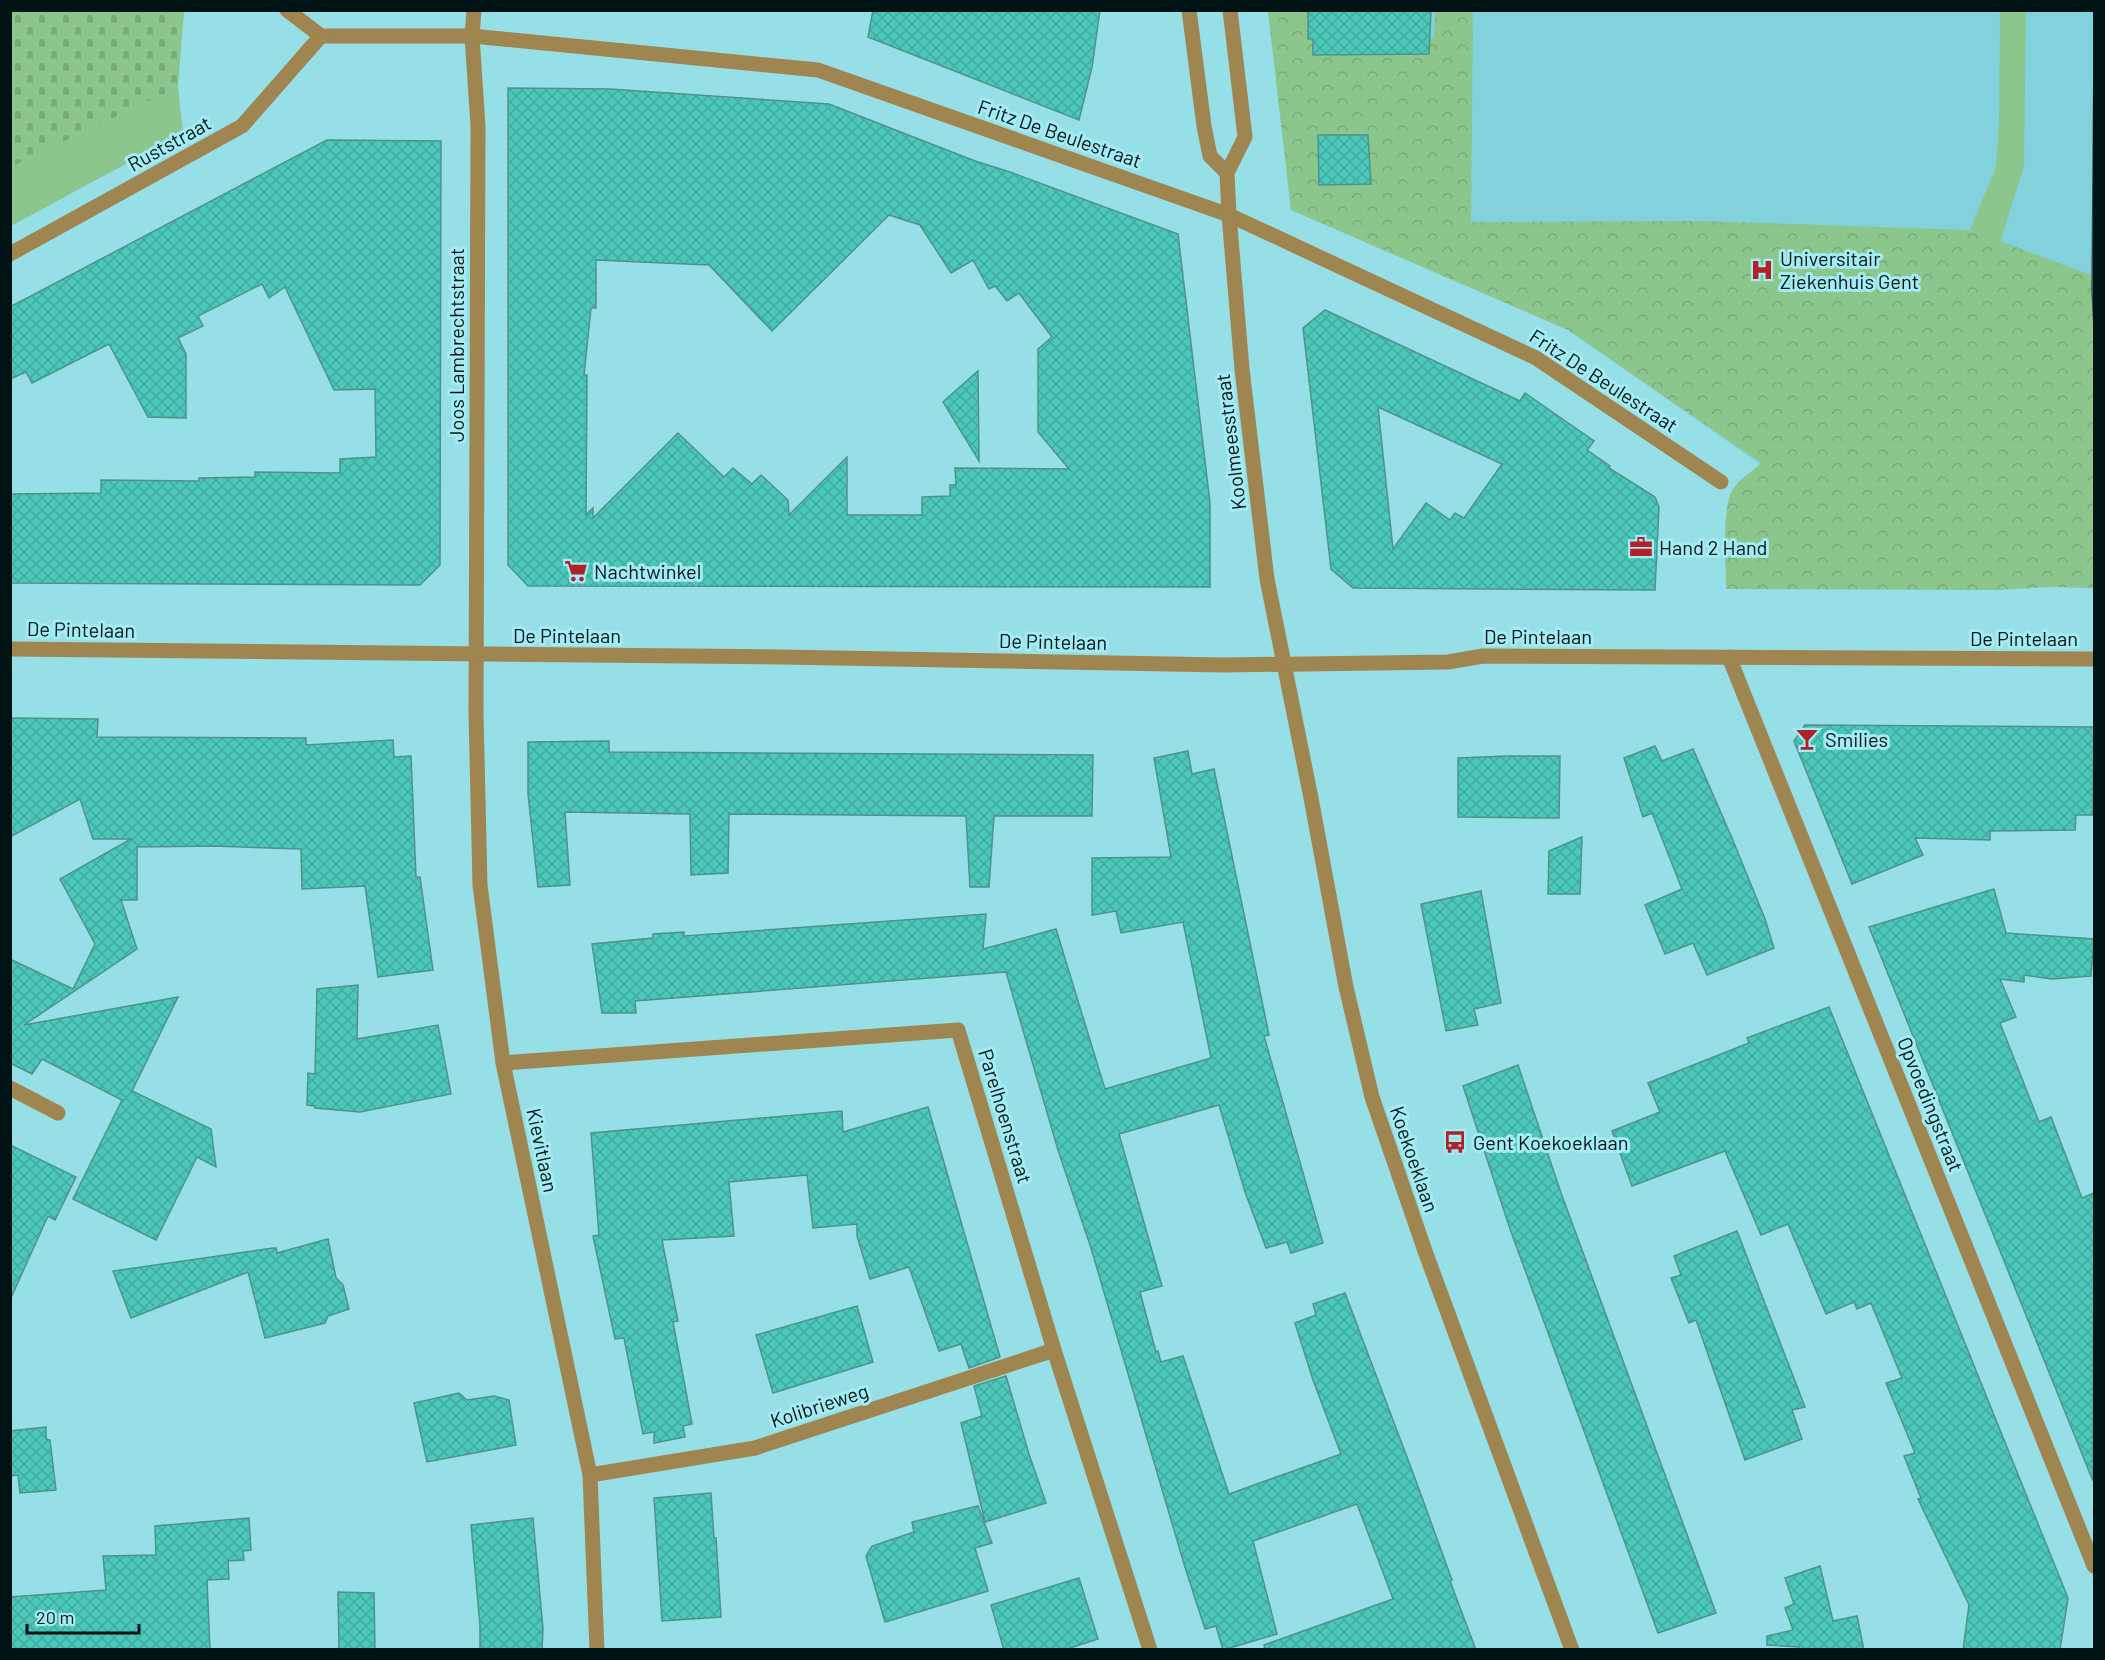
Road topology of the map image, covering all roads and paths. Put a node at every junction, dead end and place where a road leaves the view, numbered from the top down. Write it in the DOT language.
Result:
graph roads {
  1 [pos="287,10"];
  2 [pos="474,10"];
  3 [pos="1189,10"];
  4 [pos="1230,10"];
  5 [pos="321,36"];
  6 [pos="472,36"];
  7 [pos="1227,173"];
  8 [pos="1229,215"];
  9 [pos="10,254"];
  10 [pos="1721,482"];
  11 [pos="10,650"];
  12 [pos="477,655"];
  13 [pos="1729,657"];
  14 [pos="2094,659"];
  15 [pos="1284,663"];
  16 [pos="503,1063"];
  17 [pos="10,1088"];
  18 [pos="58,1113"];
  19 [pos="1054,1350"];
  20 [pos="590,1475"];
  21 [pos="2094,1566"];
  22 [pos="597,1650"];
  23 [pos="1150,1650"];
  24 [pos="1572,1650"];
  1 -- 5 [label="street"];
  2 -- 6 [label="street, Joos Lambrechtstraat"];
  3 -- 7 [label="street"];
  4 -- 7 [label="street"];
  5 -- 6 [label="street, Fritz De Beulestraat"];
  5 -- 9 [label="street, Ruststraat"];
  6 -- 8 [label="street, Fritz De Beulestraat"];
  6 -- 12 [label="street, Joos Lambrechtstraat"];
  7 -- 8 [label="street, Koolmeesstraat"];
  8 -- 10 [label="street, Fritz De Beulestraat"];
  8 -- 15 [label="street, Koolmeesstraat"];
  11 -- 12 [label="street, De Pintelaan"];
  12 -- 15 [label="street, De Pintelaan"];
  12 -- 16 [label="street, Kievitlaan"];
  13 -- 14 [label="street, De Pintelaan"];
  13 -- 15 [label="street, De Pintelaan"];
  13 -- 21 [label="street, Opvoedingstraat"];
  15 -- 24 [label="street, Koekoeklaan"];
  16 -- 19 [label="street, Parelhoenstraat"];
  16 -- 20 [label="street, Kievitlaan"];
  17 -- 18 [label="street"];
  19 -- 20 [label="street, Kolibrieweg"];
  19 -- 23 [label="street, Parelhoenstraat"];
  20 -- 22 [label="street, Kievitlaan"];
}
